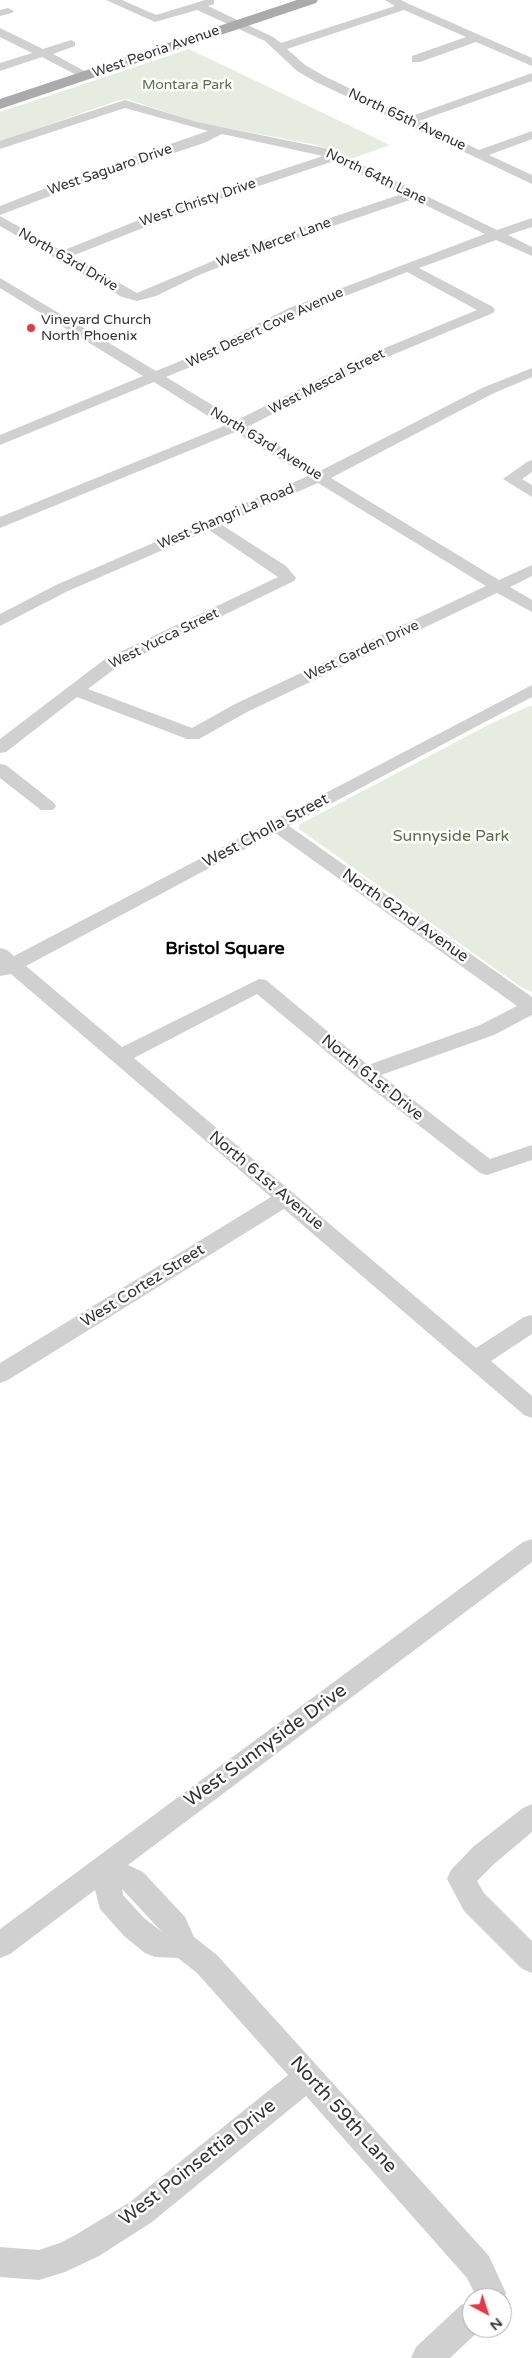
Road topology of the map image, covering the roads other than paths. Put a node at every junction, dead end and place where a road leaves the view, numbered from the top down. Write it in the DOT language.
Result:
graph roads {
  1 [pos="112,0"];
  2 [pos="217,0"];
  3 [pos="311,0"];
  4 [pos="391,0"];
  5 [pos="198,6"];
  6 [pos="405,6"];
  7 [pos="238,24"];
  8 [pos="0,32"];
  9 [pos="476,38"];
  10 [pos="71,44"];
  11 [pos="280,51"];
  12 [pos="41,53"];
  13 [pos="416,59"];
  14 [pos="532,62"];
  15 [pos="0,67"];
  16 [pos="86,75"];
  17 [pos="532,77"];
  18 [pos="0,104"];
  19 [pos="408,121"];
  20 [pos="219,130"];
  21 [pos="532,135"];
  22 [pos="0,145"];
  23 [pos="479,154"];
  24 [pos="336,156"];
  25 [pos="532,180"];
  26 [pos="413,195"];
  27 [pos="0,211"];
  28 [pos="0,220"];
  29 [pos="532,222"];
  30 [pos="498,235"];
  31 [pos="532,252"];
  32 [pos="62,256"];
  33 [pos="409,268"];
  34 [pos="0,282"];
  35 [pos="137,297"];
  36 [pos="532,372"];
  37 [pos="156,377"];
  38 [pos="236,426"];
  39 [pos="0,440"];
  40 [pos="532,465"];
  41 [pos="320,477"];
  42 [pos="532,492"];
  43 [pos="0,523"];
  44 [pos="210,524"];
  45 [pos="532,570"];
  46 [pos="499,586"];
  47 [pos="532,607"];
  48 [pos="0,621"];
  49 [pos="74,690"];
  50 [pos="532,690"];
  51 [pos="0,748"];
  52 [pos="0,769"];
  53 [pos="47,806"];
  54 [pos="277,826"];
  55 [pos="4,963"];
  56 [pos="532,1007"];
  57 [pos="120,1057"];
  58 [pos="365,1073"];
  59 [pos="532,1152"];
  60 [pos="286,1198"];
  61 [pos="532,1323"];
  62 [pos="475,1360"];
  63 [pos="0,1374"];
  64 [pos="532,1409"];
  65 [pos="532,1549"];
  66 [pos="532,1816"];
  67 [pos="104,1867"];
  68 [pos="0,1945"];
  69 [pos="532,1960"];
  70 [pos="308,2077"];
  71 [pos="0,2262"];
  72 [pos="486,2288"];
  73 [pos="462,2325"];
  74 [pos="427,2358"];
  1 -- 5 [label="street"];
  2 -- 5 [label="street"];
  3 -- 7 [label="main road, West Peoria Avenue"];
  4 -- 6 [label="street"];
  5 -- 7 [label="street, North 65th Avenue"];
  6 -- 9 [label="street"];
  6 -- 11 [label="street"];
  7 -- 11 [label="street, North 65th Avenue"];
  7 -- 16 [label="main road, West Peoria Avenue"];
  8 -- 12 [label="street"];
  9 -- 13 [label="street"];
  9 -- 14 [label="street"];
  10 -- 12 [label="street"];
  11 -- 19 [label="street, North 65th Avenue"];
  12 -- 15 [label="street"];
  12 -- 16 [label="street"];
  16 -- 18 [label="main road, West Peoria Avenue"];
  17 -- 19 [label="street"];
  19 -- 23 [label="street, North 65th Avenue"];
  20 -- 22 [label="street, North 64th Lane"];
  20 -- 24 [label="street, North 64th Lane"];
  20 -- 27 [label="street, West Saguaro Drive"];
  21 -- 23 [label="street"];
  23 -- 25 [label="street, North 65th Avenue"];
  24 -- 26 [label="street, North 64th Lane"];
  24 -- 32 [label="street, West Christy Drive"];
  26 -- 30 [label="street, North 64th Lane"];
  26 -- 35 [label="street, West Mercer Lane"];
  28 -- 32 [label="street, North 63rd Drive"];
  29 -- 30 [label="street, West Desert Cove Avenue"];
  30 -- 31 [label="street, North 64th Lane"];
  30 -- 33 [label="street, West Desert Cove Avenue"];
  32 -- 35 [label="street, North 63rd Drive"];
  33 -- 37 [label="street, West Desert Cove Avenue"];
  33 -- 38 [label="street, West Mescal Street"];
  34 -- 37 [label="street, North 63rd Avenue"];
  36 -- 41 [label="street, West Shangri La Road"];
  37 -- 38 [label="street, North 63rd Avenue"];
  37 -- 39 [label="street, West Desert Cove Avenue"];
  38 -- 41 [label="street, North 63rd Avenue"];
  38 -- 43 [label="street, West Mescal Street"];
  40 -- 42 [label="street"];
  41 -- 44 [label="street, West Shangri La Road"];
  41 -- 46 [label="street, North 63rd Avenue"];
  44 -- 48 [label="street, West Shangri La Road"];
  44 -- 49 [label="street, West Yucca Street"];
  45 -- 46 [label="street, West Garden Drive"];
  46 -- 47 [label="street, North 63rd Avenue"];
  46 -- 49 [label="street, West Garden Drive"];
  49 -- 51 [label="street, West Yucca Street"];
  50 -- 54 [label="street, West Cholla Street"];
  52 -- 53 [label="street"];
  54 -- 55 [label="street, West Cholla Street"];
  54 -- 56 [label="street, North 62nd Avenue"];
  55 -- 57 [label="street, North 61st Avenue"];
  56 -- 58 [label="street"];
  57 -- 58 [label="street, North 61st Drive"];
  57 -- 60 [label="street, North 61st Avenue"];
  58 -- 59 [label="street, North 61st Drive"];
  60 -- 62 [label="street, North 61st Avenue"];
  60 -- 63 [label="street, West Cortez Street"];
  61 -- 62 [label="street"];
  62 -- 64 [label="street, North 61st Avenue"];
  65 -- 67 [label="street, West Sunnyside Drive"];
  66 -- 69 [label="street"];
  67 -- 68 [label="street, West Sunnyside Drive"];
  67 -- 70 [label="street, North 59th Lane"];
  70 -- 71 [label="street, West Poinsettia Drive"];
  70 -- 72 [label="street, North 59th Lane"];
  73 -- 74 [label="street"];
}
